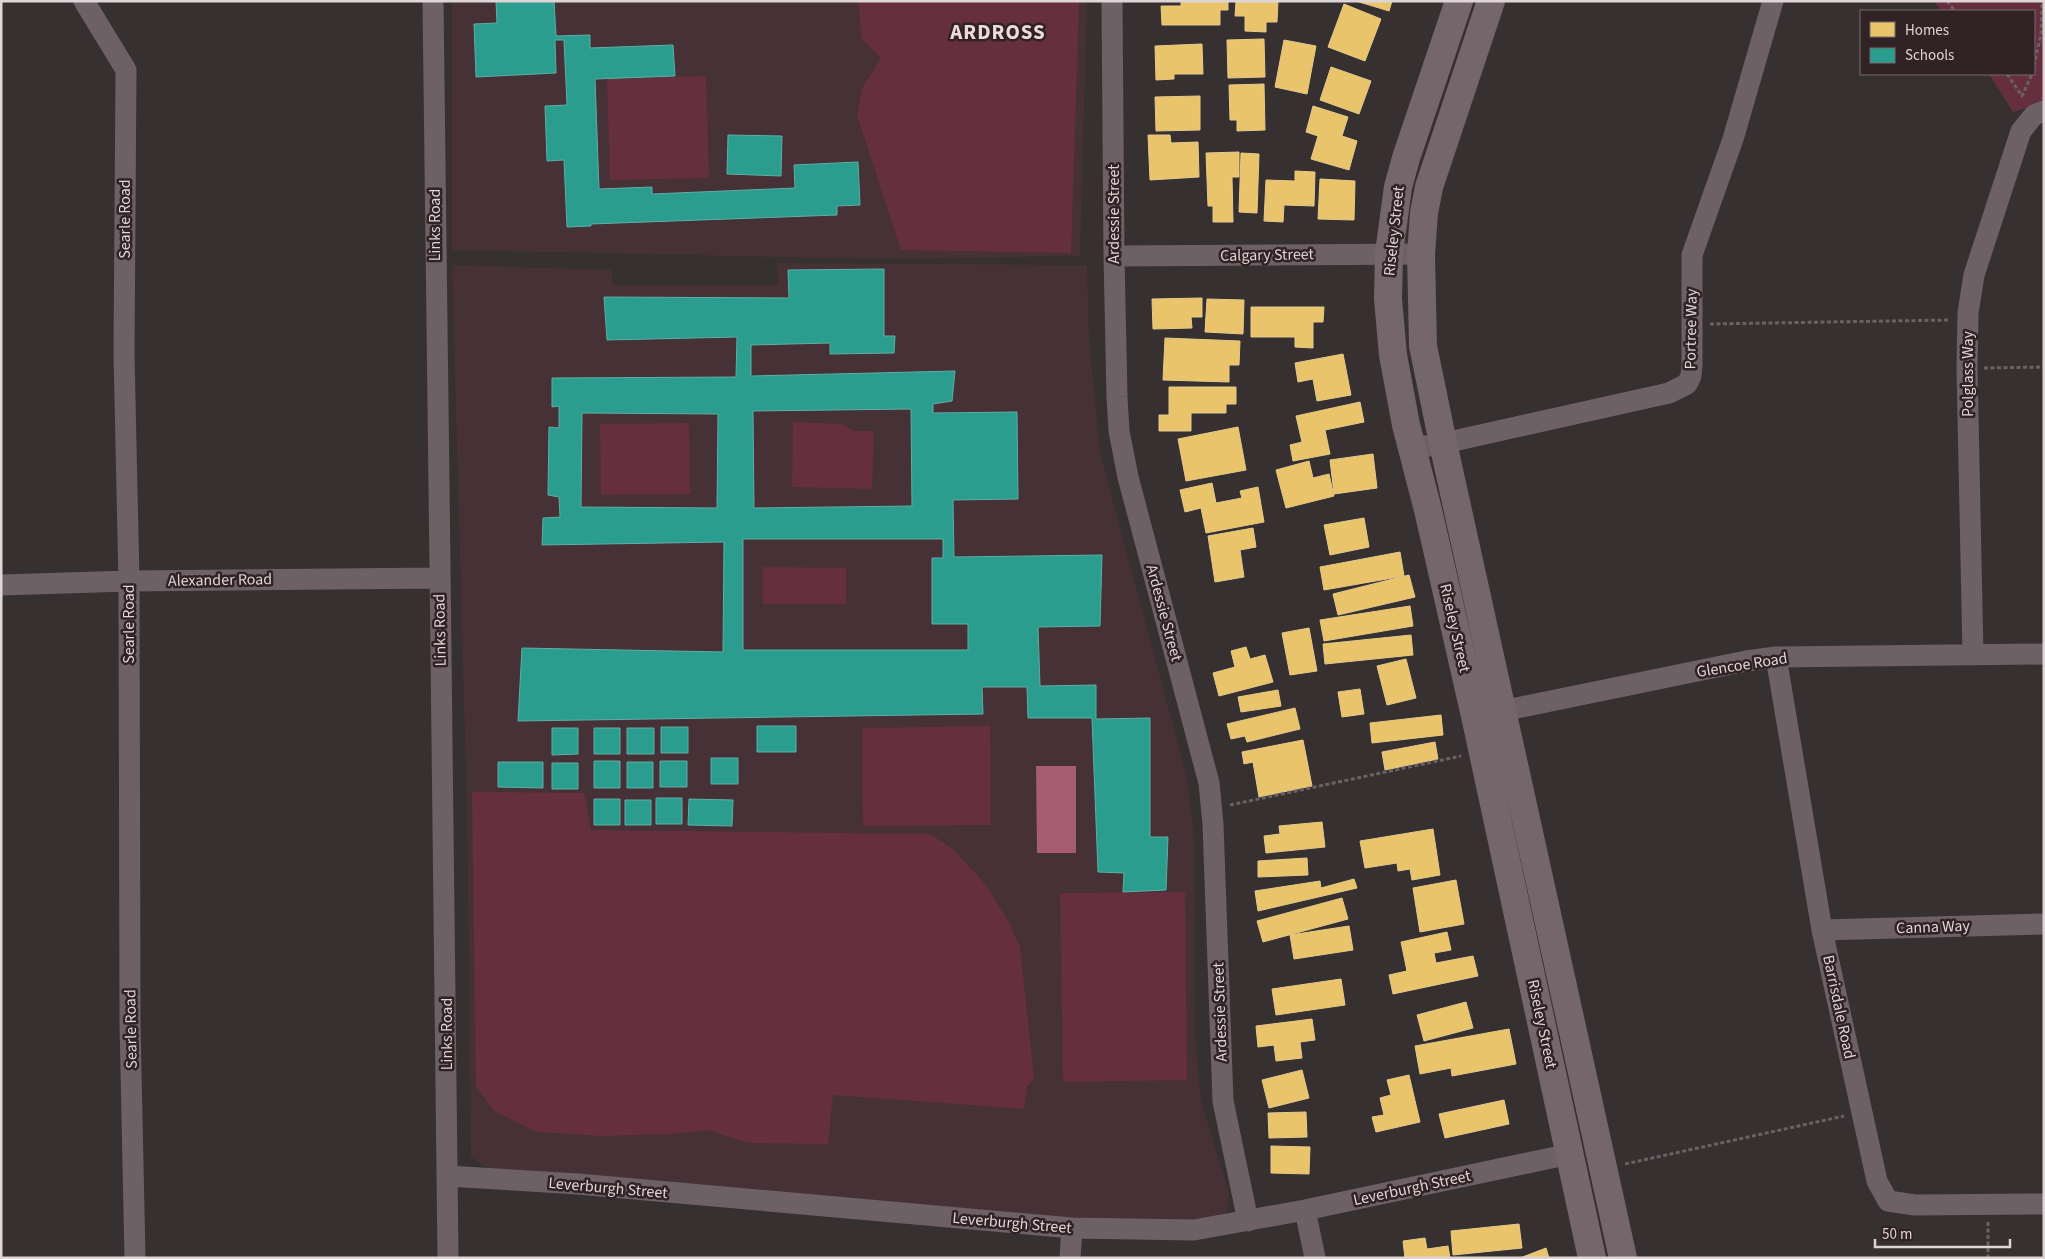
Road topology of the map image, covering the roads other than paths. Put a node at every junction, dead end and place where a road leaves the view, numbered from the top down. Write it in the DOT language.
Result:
graph roads {
  1 [pos="84,1"];
  2 [pos="433,1"];
  3 [pos="1112,1"];
  4 [pos="1459,1"];
  5 [pos="1491,1"];
  6 [pos="1773,1"];
  7 [pos="2044,111"];
  8 [pos="1389,254"];
  9 [pos="1421,254"];
  10 [pos="1114,256"];
  11 [pos="1443,443"];
  12 [pos="1411,446"];
  13 [pos="439,578"];
  14 [pos="129,581"];
  15 [pos="1,585"];
  16 [pos="2044,654"];
  17 [pos="1973,655"];
  18 [pos="1776,657"];
  19 [pos="1503,712"];
  20 [pos="1475,716"];
  21 [pos="2044,924"];
  22 [pos="1822,930"];
  23 [pos="1570,1154"];
  24 [pos="447,1176"];
  25 [pos="2044,1204"];
  26 [pos="1305,1210"];
  27 [pos="1248,1221"];
  28 [pos="1072,1228"];
  29 [pos="135,1258"];
  30 [pos="448,1258"];
  31 [pos="1070,1258"];
  32 [pos="1315,1258"];
  33 [pos="1592,1258"];
  34 [pos="1623,1258"];
  1 -- 14 [label="street, Searle Road"];
  2 -- 13 [label="street, Links Road"];
  3 -- 10 [label="street, Ardessie Street"];
  4 -- 8 [label="highway, Riseley Street"];
  5 -- 9 [label="highway, Riseley Street"];
  6 -- 11 [label="street, Portree Way"];
  7 -- 17 [label="street, Polglass Way"];
  8 -- 9 [label="street, Calgary Street"];
  8 -- 10 [label="street, Calgary Street"];
  8 -- 12 [label="highway, Riseley Street"];
  9 -- 11 [label="highway, Riseley Street"];
  10 -- 27 [label="street, Ardessie Street"];
  11 -- 12 [label="street, Portree Way"];
  11 -- 19 [label="highway, Riseley Street"];
  12 -- 20 [label="highway, Riseley Street"];
  13 -- 14 [label="street, Alexander Road"];
  13 -- 24 [label="street, Links Road"];
  14 -- 15 [label="street, Alexander Road"];
  14 -- 29 [label="street, Searle Road"];
  16 -- 17 [label="street, Glencoe Road"];
  17 -- 18 [label="street, Glencoe Road"];
  18 -- 19 [label="street, Glencoe Road"];
  18 -- 22 [label="street, Barrisdale Road"];
  19 -- 20 [label="street, Glencoe Road"];
  19 -- 34 [label="highway, Riseley Street"];
  20 -- 23 [label="highway, Riseley Street"];
  21 -- 22 [label="street, Canna Way"];
  22 -- 25 [label="street, Barrisdale Road"];
  23 -- 26 [label="street, Leverburgh Street"];
  23 -- 33 [label="highway, Riseley Street"];
  24 -- 28 [label="street, Leverburgh Street"];
  24 -- 30 [label="street, Links Road"];
  26 -- 27 [label="street, Leverburgh Street"];
  26 -- 32 [label="street"];
  27 -- 28 [label="street, Leverburgh Street"];
  28 -- 31 [label="street"];
}
